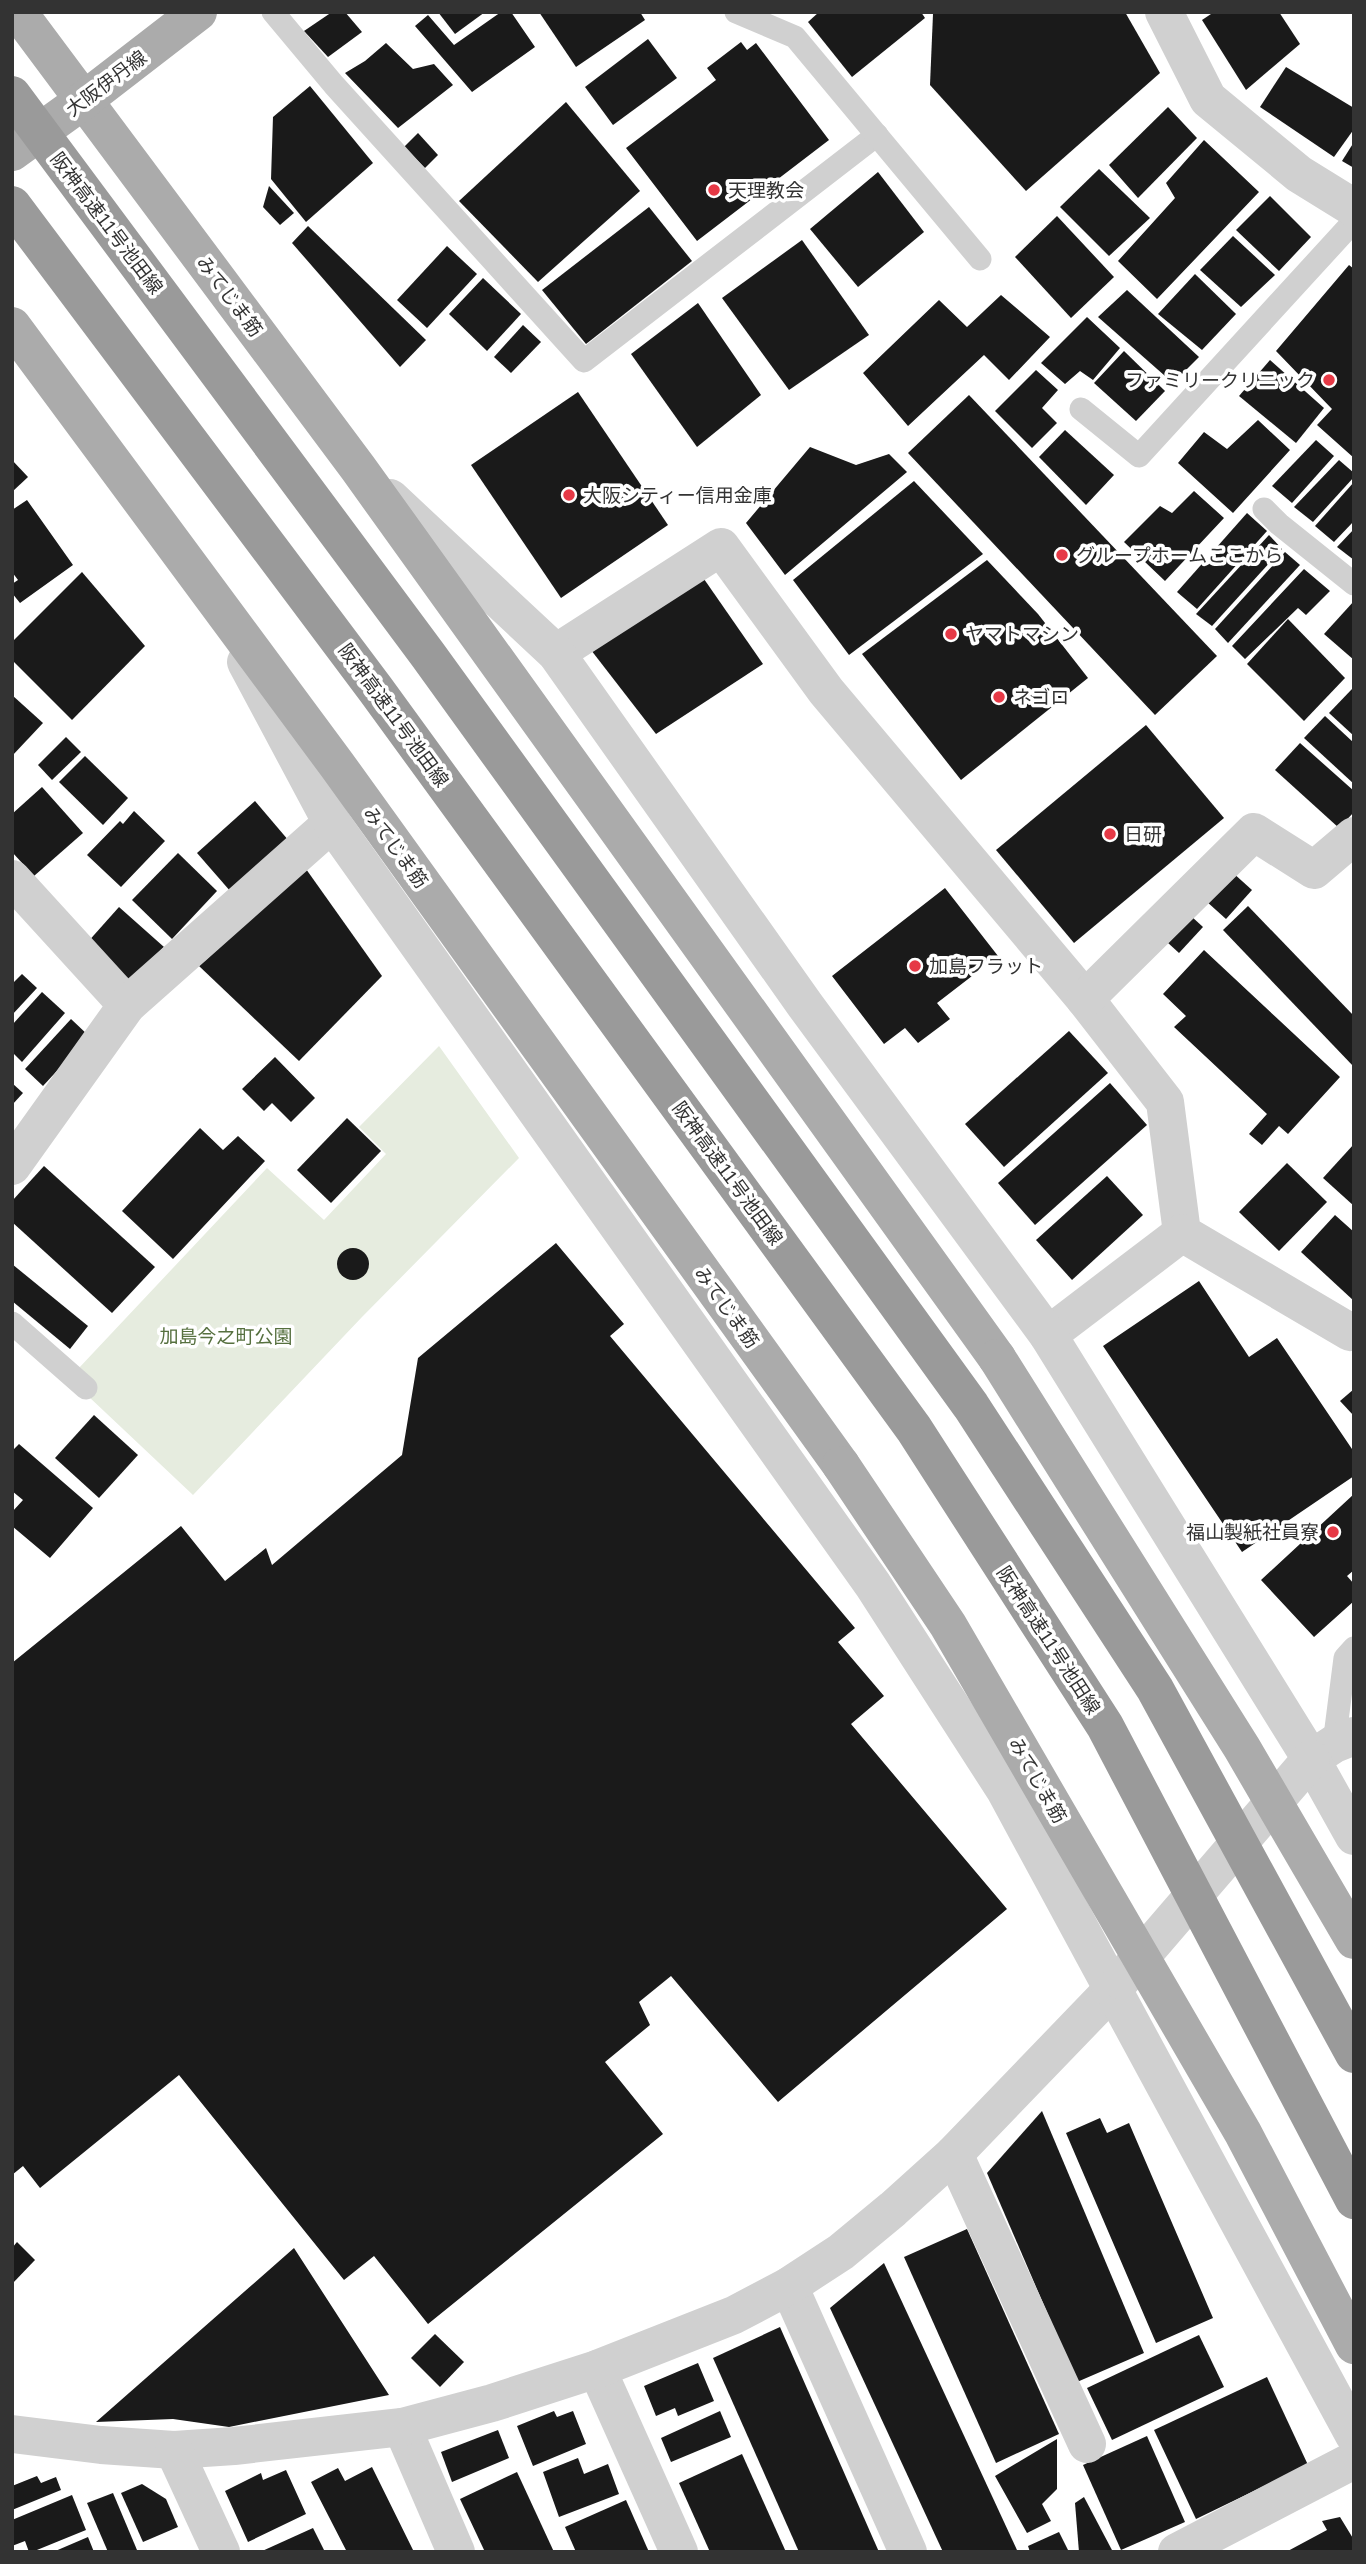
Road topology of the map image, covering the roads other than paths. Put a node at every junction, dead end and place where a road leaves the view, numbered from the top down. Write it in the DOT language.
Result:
graph roads {
  1 [pos="18,12"];
  2 [pos="198,12"];
  3 [pos="273,12"];
  4 [pos="736,12"];
  5 [pos="1164,12"];
  6 [pos="12,95"];
  7 [pos="85,100"];
  8 [pos="877,135"];
  9 [pos="12,152"];
  10 [pos="12,205"];
  11 [pos="1354,208"];
  12 [pos="1354,222"];
  13 [pos="980,259"];
  14 [pos="12,326"];
  15 [pos="1081,409"];
  16 [pos="358,468"];
  17 [pos="1264,509"];
  18 [pos="1354,584"];
  19 [pos="209,591"];
  20 [pos="556,653"];
  21 [pos="332,822"];
  22 [pos="1354,836"];
  23 [pos="12,879"];
  24 [pos="1085,999"];
  25 [pos="127,1005"];
  26 [pos="12,1166"];
  27 [pos="1182,1233"];
  28 [pos="12,1323"];
  29 [pos="1354,1330"];
  30 [pos="1048,1335"];
  31 [pos="86,1388"];
  32 [pos="1354,1648"];
  33 [pos="1333,1747"];
  34 [pos="1354,1836"];
  35 [pos="1354,1940"];
  36 [pos="1113,1989"];
  37 [pos="1354,2054"];
  38 [pos="954,2154"];
  39 [pos="1354,2200"];
  40 [pos="789,2286"];
  41 [pos="1354,2345"];
  42 [pos="597,2369"];
  43 [pos="402,2427"];
  44 [pos="12,2434"];
  45 [pos="1354,2435"];
  46 [pos="1087,2444"];
  47 [pos="174,2450"];
  48 [pos="1354,2460"];
  49 [pos="221,2552"];
  50 [pos="456,2552"];
  51 [pos="679,2552"];
  52 [pos="908,2552"];
  53 [pos="1177,2552"];
  1 -- 7 [label="main road, みてじま筋"];
  2 -- 7 [label="main road, 大阪伊丹線"];
  3 -- 8 [label="lane"];
  4 -- 8 [label="lane"];
  5 -- 11 [label="street"];
  6 -- 37 [label="highway, 阪神高速11号池田線, bridge"];
  7 -- 9 [label="main road, 大阪伊丹線"];
  7 -- 16 [label="main road, みてじま筋"];
  8 -- 13 [label="lane"];
  10 -- 39 [label="highway, 阪神高速11号池田線, bridge"];
  12 -- 15 [label="lane"];
  14 -- 19 [label="main road, みてじま筋"];
  16 -- 20 [label="street"];
  16 -- 35 [label="main road, みてじま筋, bridge"];
  17 -- 18 [label="lane"];
  19 -- 21 [label="street"];
  19 -- 41 [label="main road, みてじま筋, bridge"];
  20 -- 24 [label="street"];
  20 -- 30 [label="street"];
  21 -- 25 [label="street"];
  21 -- 36 [label="street"];
  22 -- 24 [label="street"];
  23 -- 25 [label="street"];
  24 -- 27 [label="street"];
  25 -- 26 [label="street"];
  27 -- 29 [label="street"];
  27 -- 30 [label="street"];
  28 -- 31 [label="lane"];
  30 -- 33 [label="street"];
  32 -- 33 [label="lane"];
  33 -- 34 [label="street"];
  33 -- 36 [label="street"];
  36 -- 38 [label="street"];
  36 -- 45 [label="street"];
  38 -- 40 [label="street"];
  38 -- 46 [label="street"];
  40 -- 42 [label="street"];
  40 -- 52 [label="street"];
  42 -- 43 [label="street"];
  42 -- 51 [label="street"];
  43 -- 47 [label="street"];
  43 -- 50 [label="street"];
  44 -- 47 [label="street"];
  47 -- 49 [label="street"];
  48 -- 53 [label="street"];
}
